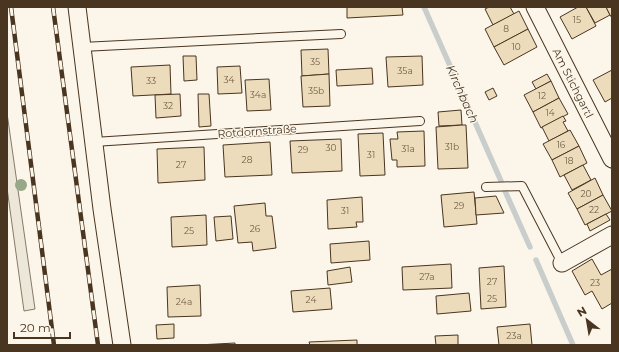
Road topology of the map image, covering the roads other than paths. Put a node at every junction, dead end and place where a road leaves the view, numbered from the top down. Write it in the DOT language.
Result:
graph roads {
  1 [pos="77,7"];
  2 [pos="535,7"];
  3 [pos="341,34"];
  4 [pos="82,47"];
  5 [pos="420,121"];
  6 [pos="94,142"];
  7 [pos="612,159"];
  8 [pos="486,187"];
  9 [pos="612,235"];
  10 [pos="562,264"];
  11 [pos="122,345"];
  1 -- 4 [label="street"];
  2 -- 7 [label="street, Am Stichgartl"];
  3 -- 4 [label="lane"];
  4 -- 6 [label="street"];
  5 -- 6 [label="lane, Rotdornstraße"];
  6 -- 11 [label="street"];
  8 -- 10 [label="lane"];
  9 -- 10 [label="street"];
}
